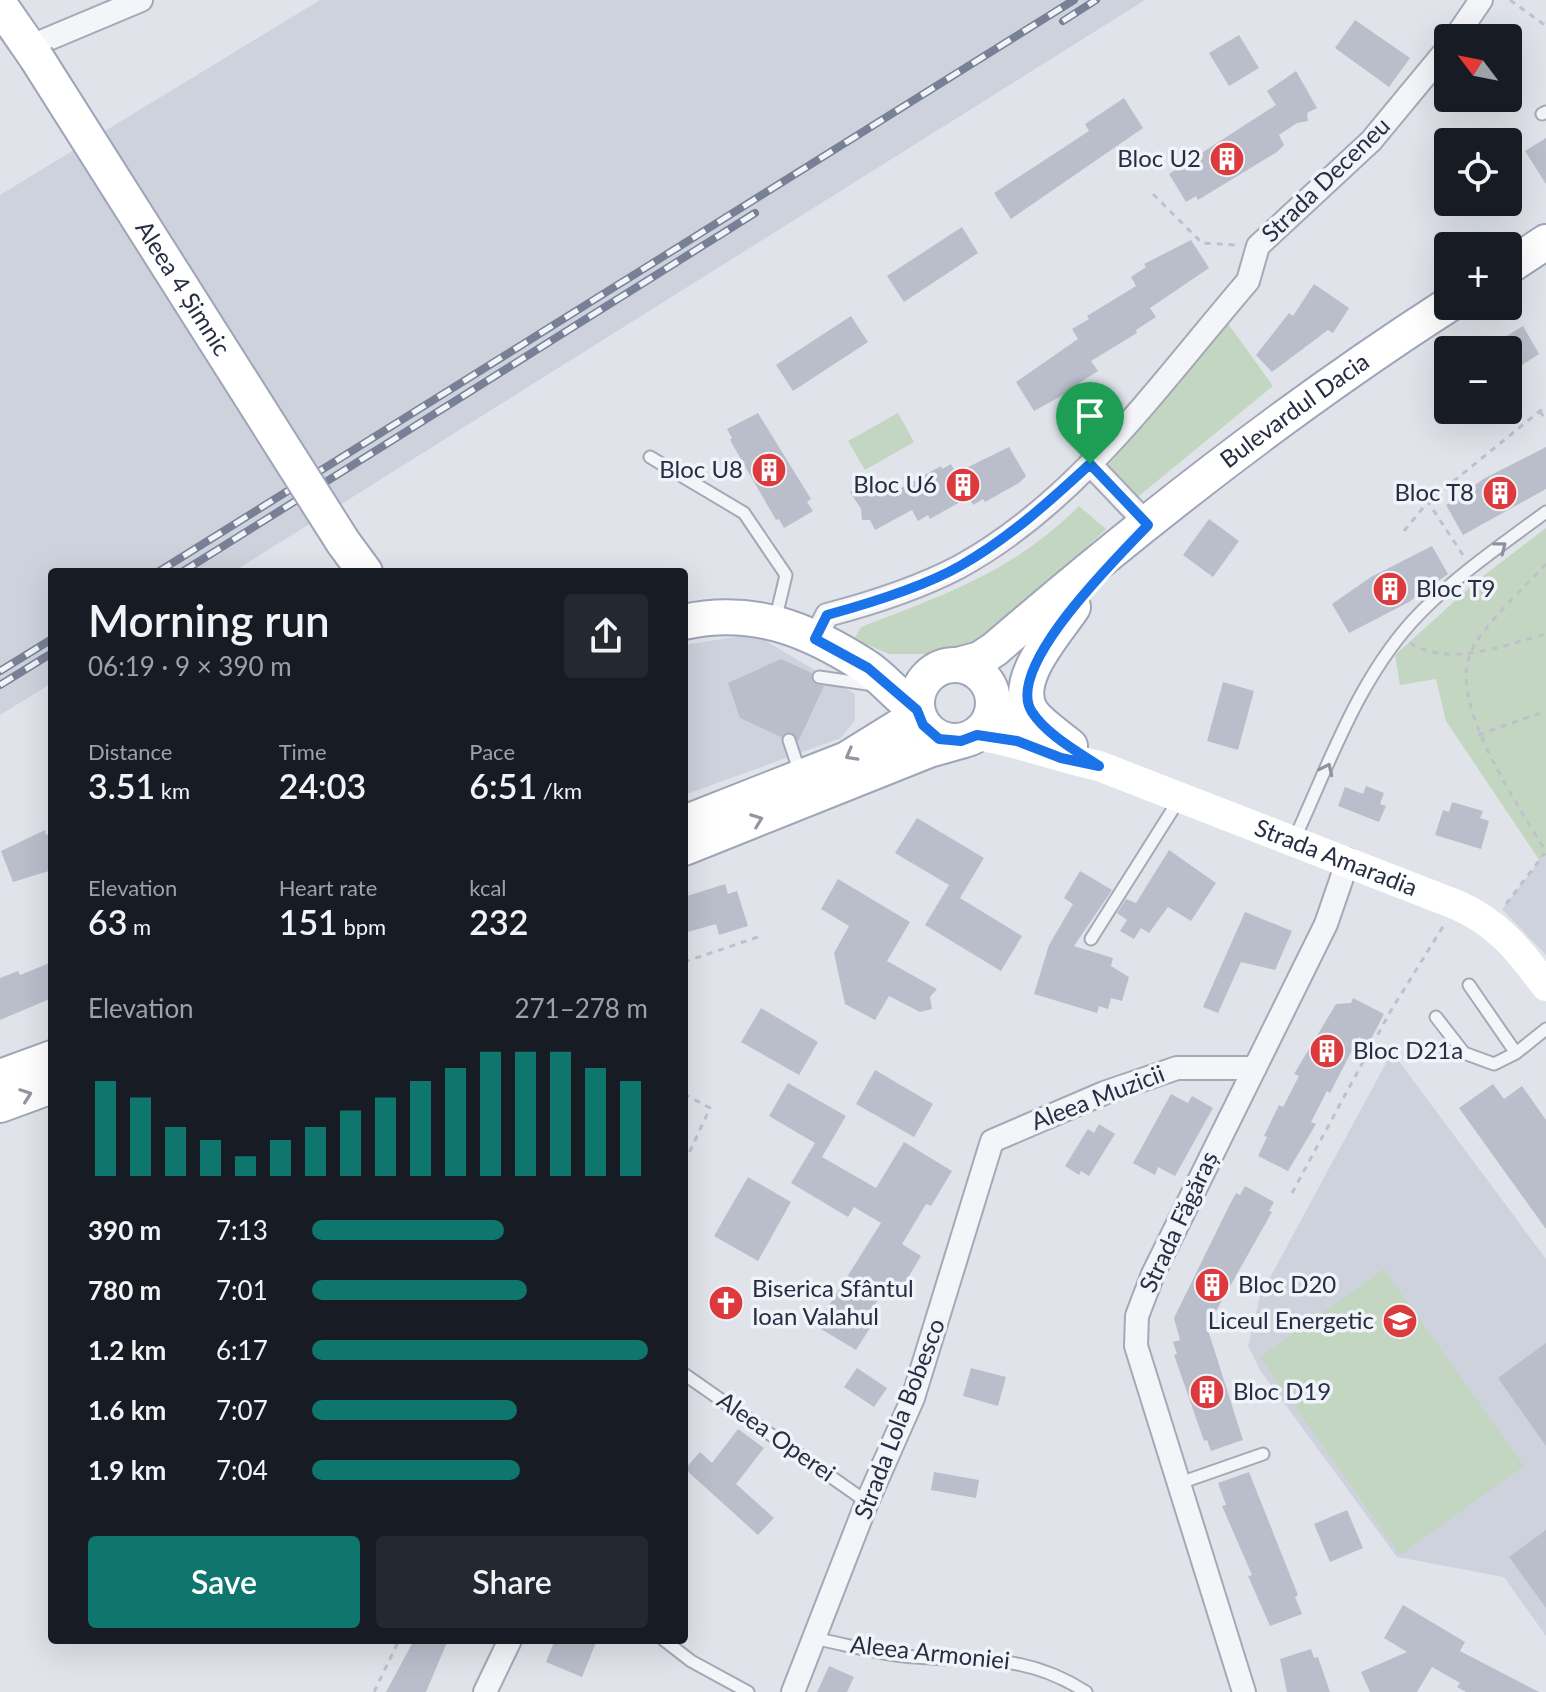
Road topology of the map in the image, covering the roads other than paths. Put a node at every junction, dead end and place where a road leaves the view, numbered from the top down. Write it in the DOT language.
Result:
graph roads {
  1 [pos="141,0"];
  2 [pos="1481,0"];
  3 [pos="1465,24"];
  4 [pos="15,33"];
  5 [pos="1434,65"];
  6 [pos="1546,242"];
  7 [pos="1522,258"];
  8 [pos="1434,314"];
  9 [pos="650,457"];
  10 [pos="1090,464"];
  11 [pos="1546,512"];
  12 [pos="1148,525"];
  13 [pos="362,568"];
  14 [pos="1073,607"];
  15 [pos="775,621"];
  16 [pos="688,622"];
  17 [pos="815,639"];
  18 [pos="950,666"];
  19 [pos="819,677"];
  20 [pos="877,677"];
  21 [pos="918,713"];
  22 [pos="981,720"];
  23 [pos="789,740"];
  24 [pos="1070,746"];
  25 [pos="1099,766"];
  26 [pos="802,777"];
  27 [pos="1180,797"];
  28 [pos="688,821"];
  29 [pos="1294,840"];
  30 [pos="688,846"];
  31 [pos="1348,860"];
  32 [pos="1091,939"];
  33 [pos="1469,985"];
  34 [pos="1546,986"];
  35 [pos="1436,1017"];
  36 [pos="1546,1029"];
  37 [pos="1516,1053"];
  38 [pos="48,1059"];
  39 [pos="1255,1068"];
  40 [pos="0,1077"];
  41 [pos="48,1087"];
  42 [pos="0,1105"];
  43 [pos="992,1141"];
  44 [pos="688,1377"];
  45 [pos="1263,1454"];
  46 [pos="1177,1484"];
  47 [pos="867,1502"];
  48 [pos="817,1639"];
  49 [pos="508,1644"];
  50 [pos="669,1644"];
  51 [pos="485,1692"];
  52 [pos="748,1692"];
  53 [pos="793,1692"];
  54 [pos="1086,1692"];
  55 [pos="1244,1692"];
  1 -- 4 [label="street"];
  2 -- 3 [label="street"];
  4 -- 13 [label="main road, Aleea 4 Șimnic, bridge"];
  5 -- 10 [label="street, Strada Deceneu"];
  6 -- 7 [label="main road"];
  8 -- 12 [label="main road, Bulevardul Dacia"];
  9 -- 15 [label="lane"];
  10 -- 12 [label="street"];
  10 -- 17 [label="street, Strada Deceneu"];
  29 -- 11 [label="lane, one-way"];
  12 -- 14 [label="main road, Bulevardul Dacia"];
  12 -- 18 [label="main road, Bulevardul Dacia"];
  14 -- 22 [label="main road, Bulevardul Dacia"];
  14 -- 24 [label="main road"];
  15 -- 16 [label="main road"];
  15 -- 17 [label="main road"];
  17 -- 20 [label="main road"];
  18 -- 20 [label="main road"];
  18 -- 21 [label="main road, Bulevardul Dacia"];
  18 -- 22 [label="main road"];
  19 -- 20 [label="lane"];
  20 -- 21 [label="main road"];
  21 -- 22 [label="main road"];
  21 -- 26 [label="main road, one-way"];
  22 -- 24 [label="main road, Strada Amaradia"];
  22 -- 25 [label="main road, Strada Amaradia"];
  30 -- 22 [label="main road, one-way"];
  23 -- 26 [label="lane"];
  24 -- 25 [label="main road, Strada Amaradia"];
  25 -- 27 [label="main road, Strada Amaradia"];
  26 -- 28 [label="main road"];
  27 -- 29 [label="main road, Strada Amaradia"];
  27 -- 32 [label="lane"];
  29 -- 31 [label="main road, Strada Amaradia"];
  31 -- 34 [label="main road, Strada Amaradia"];
  31 -- 39 [label="street, Strada Făgăraș"];
  33 -- 37 [label="lane"];
  35 -- 37 [label="lane"];
  36 -- 37 [label="lane"];
  38 -- 40 [label="main road"];
  39 -- 43 [label="street, Aleea Muzicii"];
  39 -- 46 [label="street, Strada Făgăraș"];
  42 -- 41 [label="main road, one-way"];
  43 -- 47 [label="street, Strada Lola Bobesco"];
  44 -- 47 [label="lane, Aleea Operei"];
  45 -- 46 [label="lane"];
  46 -- 55 [label="street, Strada Făgăraș"];
  47 -- 48 [label="street, Strada Lola Bobesco"];
  48 -- 53 [label="street, Strada Lola Bobesco"];
  48 -- 54 [label="lane, Aleea Armoniei"];
  49 -- 51 [label="street"];
  50 -- 52 [label="lane"];
}
